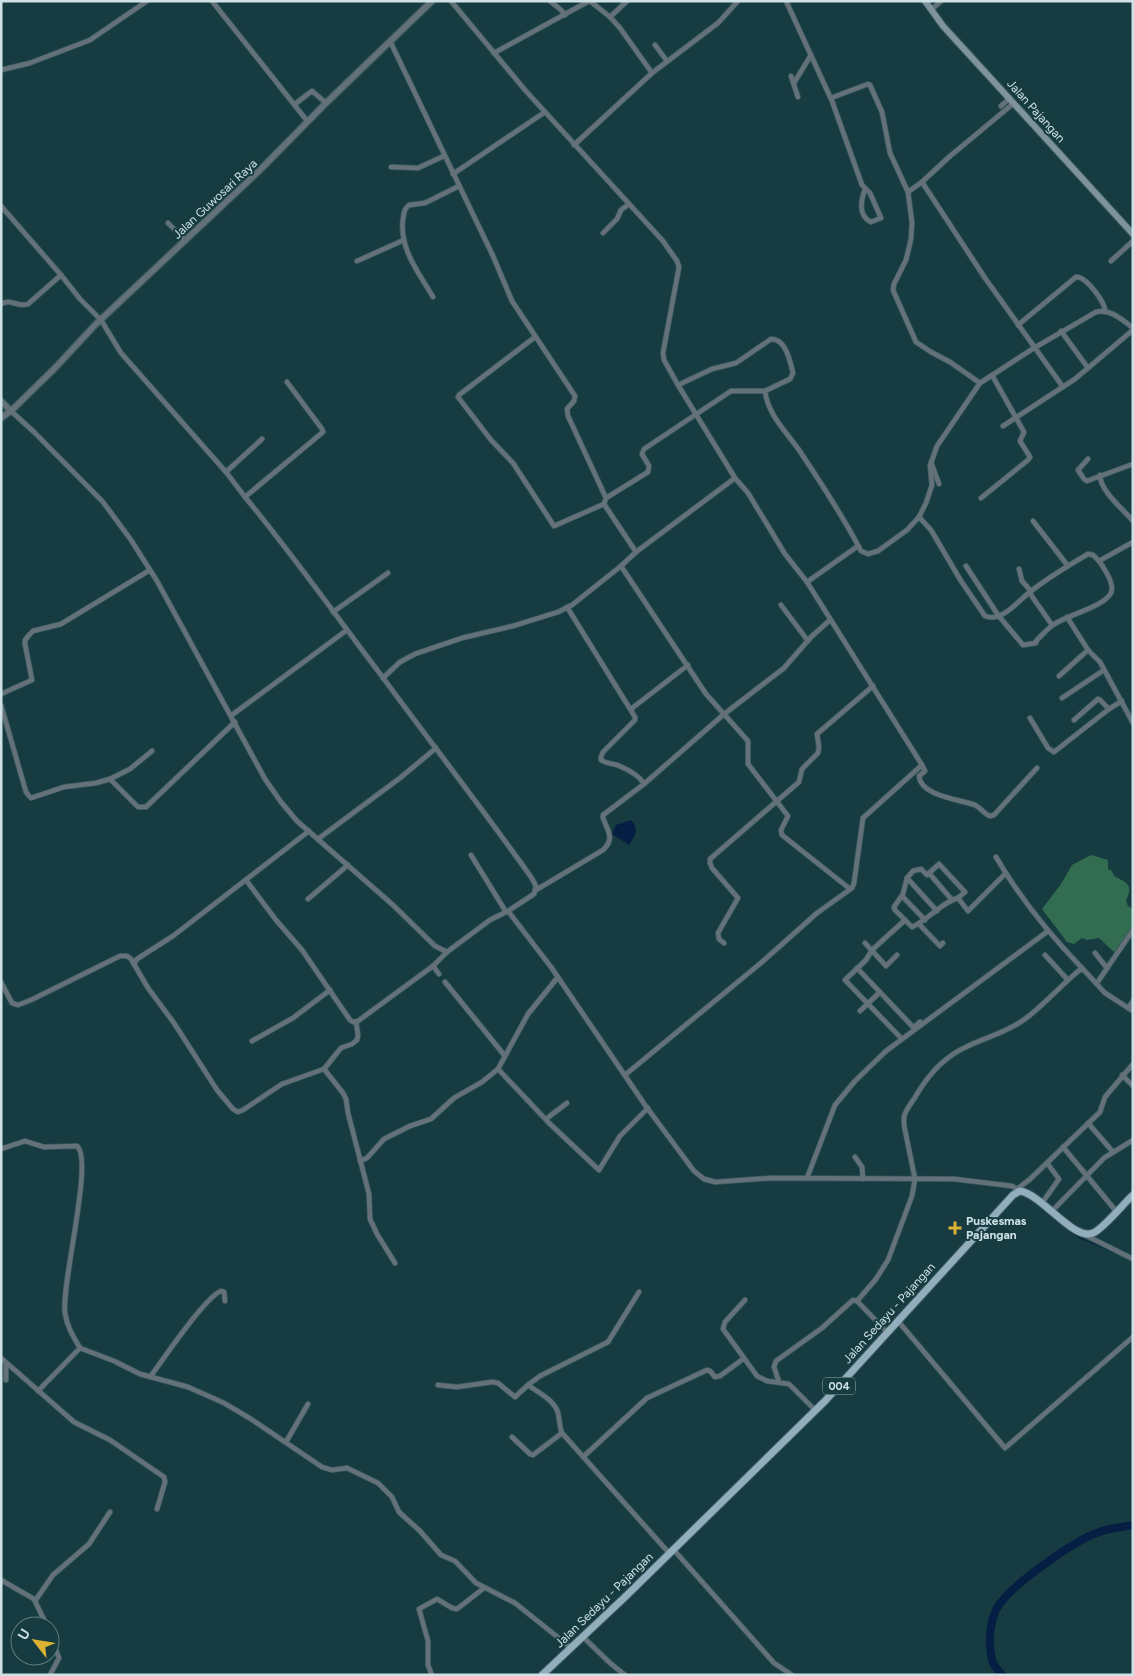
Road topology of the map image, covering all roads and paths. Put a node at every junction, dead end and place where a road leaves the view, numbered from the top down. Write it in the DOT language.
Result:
graph roads {
  1 [pos="147,1"];
  2 [pos="212,1"];
  3 [pos="432,1"];
  4 [pos="451,1"];
  5 [pos="550,1"];
  6 [pos="590,1"];
  7 [pos="626,1"];
  8 [pos="738,1"];
  9 [pos="786,1"];
  10 [pos="925,1"];
  11 [pos="941,1"];
  12 [pos="931,10"];
  13 [pos="565,15"];
  14 [pos="610,17"];
  15 [pos="390,41"];
  16 [pos="655,45"];
  17 [pos="494,53"];
  18 [pos="811,55"];
  19 [pos="667,61"];
  20 [pos="1,70"];
  21 [pos="652,73"];
  22 [pos="790,76"];
  23 [pos="794,83"];
  24 [pos="798,96"];
  25 [pos="831,98"];
  26 [pos="1012,100"];
  27 [pos="326,103"];
  28 [pos="296,104"];
  29 [pos="1002,106"];
  30 [pos="545,112"];
  31 [pos="308,122"];
  32 [pos="574,145"];
  33 [pos="444,156"];
  34 [pos="391,167"];
  35 [pos="453,174"];
  36 [pos="922,182"];
  37 [pos="459,186"];
  38 [pos="865,189"];
  39 [pos="908,192"];
  40 [pos="630,204"];
  41 [pos="1,206"];
  42 [pos="168,222"];
  43 [pos="603,234"];
  44 [pos="1133,234"];
  45 [pos="185,240"];
  46 [pos="404,240"];
  47 [pos="1133,241"];
  48 [pos="357,261"];
  49 [pos="1111,261"];
  50 [pos="61,275"];
  51 [pos="433,297"];
  52 [pos="1,304"];
  53 [pos="1105,312"];
  54 [pos="101,320"];
  55 [pos="1018,325"];
  56 [pos="1133,329"];
  57 [pos="1061,331"];
  58 [pos="535,337"];
  59 [pos="1034,348"];
  60 [pos="1088,368"];
  61 [pos="992,375"];
  62 [pos="287,382"];
  63 [pos="980,383"];
  64 [pos="678,386"];
  65 [pos="1063,387"];
  66 [pos="765,391"];
  67 [pos="1,401"];
  68 [pos="11,411"];
  69 [pos="696,414"];
  70 [pos="1016,417"];
  71 [pos="1,418"];
  72 [pos="1004,426"];
  73 [pos="262,439"];
  74 [pos="1088,459"];
  75 [pos="931,460"];
  76 [pos="1133,464"];
  77 [pos="226,472"];
  78 [pos="1100,475"];
  79 [pos="735,478"];
  80 [pos="939,484"];
  81 [pos="245,497"];
  82 [pos="606,498"];
  83 [pos="981,498"];
  84 [pos="604,504"];
  85 [pos="919,517"];
  86 [pos="1133,520"];
  87 [pos="1033,521"];
  88 [pos="1133,542"];
  89 [pos="858,546"];
  90 [pos="636,552"];
  91 [pos="1099,561"];
  92 [pos="621,566"];
  93 [pos="966,566"];
  94 [pos="1068,566"];
  95 [pos="1019,569"];
  96 [pos="150,570"];
  97 [pos="388,573"];
  98 [pos="807,582"];
  99 [pos="1031,591"];
  100 [pos="781,605"];
  101 [pos="567,607"];
  102 [pos="333,612"];
  103 [pos="998,616"];
  104 [pos="1067,617"];
  105 [pos="830,620"];
  106 [pos="1052,625"];
  107 [pos="347,630"];
  108 [pos="808,641"];
  109 [pos="1088,650"];
  110 [pos="688,665"];
  111 [pos="1104,670"];
  112 [pos="1060,676"];
  113 [pos="382,678"];
  114 [pos="873,686"];
  115 [pos="1,694"];
  116 [pos="1062,698"];
  117 [pos="1122,701"];
  118 [pos="1,705"];
  119 [pos="631,709"];
  120 [pos="1110,709"];
  121 [pos="232,715"];
  122 [pos="724,715"];
  123 [pos="1030,718"];
  124 [pos="1074,720"];
  125 [pos="235,722"];
  126 [pos="1133,723"];
  127 [pos="436,748"];
  128 [pos="152,751"];
  129 [pos="922,764"];
  130 [pos="1037,768"];
  131 [pos="110,779"];
  132 [pos="644,784"];
  133 [pos="778,803"];
  134 [pos="309,831"];
  135 [pos="318,839"];
  136 [pos="471,855"];
  137 [pos="996,857"];
  138 [pos="348,865"];
  139 [pos="930,873"];
  140 [pos="1006,873"];
  141 [pos="907,878"];
  142 [pos="246,880"];
  143 [pos="850,889"];
  144 [pos="536,890"];
  145 [pos="902,896"];
  146 [pos="958,898"];
  147 [pos="308,899"];
  148 [pos="952,900"];
  149 [pos="937,911"];
  150 [pos="507,912"];
  151 [pos="905,920"];
  152 [pos="925,920"];
  153 [pos="919,924"];
  154 [pos="1133,930"];
  155 [pos="1048,932"];
  156 [pos="724,943"];
  157 [pos="865,943"];
  158 [pos="943,943"];
  159 [pos="872,950"];
  160 [pos="447,952"];
  161 [pos="1095,952"];
  162 [pos="898,955"];
  163 [pos="1045,955"];
  164 [pos="134,964"];
  165 [pos="433,966"];
  166 [pos="857,968"];
  167 [pos="1082,968"];
  168 [pos="1107,968"];
  169 [pos="439,974"];
  170 [pos="558,978"];
  171 [pos="1067,979"];
  172 [pos="1,982"];
  173 [pos="445,982"];
  174 [pos="1097,983"];
  175 [pos="330,990"];
  176 [pos="880,992"];
  177 [pos="1133,1001"];
  178 [pos="868,1003"];
  179 [pos="1130,1009"];
  180 [pos="860,1011"];
  181 [pos="356,1022"];
  182 [pos="920,1022"];
  183 [pos="913,1027"];
  184 [pos="900,1037"];
  185 [pos="252,1041"];
  186 [pos="894,1041"];
  187 [pos="505,1056"];
  188 [pos="1133,1064"];
  189 [pos="324,1069"];
  190 [pos="498,1069"];
  191 [pos="625,1075"];
  192 [pos="1122,1075"];
  193 [pos="1133,1086"];
  194 [pos="567,1103"];
  195 [pos="648,1108"];
  196 [pos="546,1119"];
  197 [pos="1088,1123"];
  198 [pos="1133,1140"];
  199 [pos="1063,1147"];
  200 [pos="1,1148"];
  201 [pos="1113,1152"];
  202 [pos="855,1157"];
  203 [pos="360,1160"];
  204 [pos="1047,1163"];
  205 [pos="1087,1175"];
  206 [pos="806,1178"];
  207 [pos="863,1179"];
  208 [pos="915,1179"];
  209 [pos="1019,1190"];
  210 [pos="1133,1195"];
  211 [pos="1042,1203"];
  212 [pos="1052,1210"];
  213 [pos="1116,1212"];
  214 [pos="1084,1234"];
  215 [pos="1133,1259"];
  216 [pos="395,1263"];
  217 [pos="639,1292"];
  218 [pos="745,1300"];
  219 [pos="225,1301"];
  220 [pos="857,1301"];
  221 [pos="898,1320"];
  222 [pos="887,1332"];
  223 [pos="1133,1338"];
  224 [pos="80,1348"];
  225 [pos="1,1358"];
  226 [pos="743,1359"];
  227 [pos="6,1363"];
  228 [pos="150,1377"];
  229 [pos="6,1380"];
  230 [pos="779,1382"];
  231 [pos="438,1385"];
  232 [pos="528,1385"];
  233 [pos="38,1391"];
  234 [pos="308,1404"];
  235 [pos="815,1410"];
  236 [pos="562,1433"];
  237 [pos="512,1437"];
  238 [pos="286,1442"];
  239 [pos="583,1457"];
  240 [pos="157,1509"];
  241 [pos="110,1512"];
  242 [pos="671,1551"];
  243 [pos="1,1580"];
  244 [pos="484,1588"];
  245 [pos="35,1601"];
  246 [pos="42,1616"];
  247 [pos="583,1637"];
  248 [pos="570,1647"];
  249 [pos="432,1675"];
  250 [pos="542,1675"];
  251 [pos="625,1675"];
  252 [pos="792,1675"];
  1 -- 20 [label="street"];
  2 -- 28 [label="street"];
  3 -- 15 [label="street, Jalan Guwosari Raya"];
  4 -- 17 [label="street"];
  5 -- 13 [label="street"];
  6 -- 13 [label="street"];
  6 -- 14 [label="street"];
  7 -- 14 [label="street"];
  8 -- 19 [label="street"];
  9 -- 18 [label="street"];
  10 -- 12 [label="main road, Jalan Pajangan"];
  11 -- 12 [label="street"];
  12 -- 26 [label="main road, Jalan Pajangan"];
  13 -- 17 [label="street"];
  14 -- 21 [label="street"];
  15 -- 27 [label="street, Jalan Guwosari Raya"];
  15 -- 33 [label="street"];
  16 -- 19 [label="street"];
  17 -- 30 [label="street"];
  18 -- 23 [label="street"];
  18 -- 25 [label="street"];
  19 -- 21 [label="street"];
  21 -- 32 [label="street"];
  22 -- 23 [label="street"];
  23 -- 24 [label="street"];
  25 -- 38 [label="street"];
  25 -- 39 [label="street"];
  26 -- 29 [label="street"];
  26 -- 36 [label="street"];
  26 -- 44 [label="main road, Jalan Pajangan"];
  27 -- 28 [label="street"];
  27 -- 31 [label="street, Jalan Guwosari Raya"];
  28 -- 31 [label="street"];
  30 -- 32 [label="street"];
  30 -- 35 [label="street"];
  31 -- 45 [label="street, Jalan Guwosari Raya"];
  32 -- 40 [label="street"];
  33 -- 34 [label="street"];
  33 -- 35 [label="street"];
  35 -- 37 [label="street"];
  36 -- 39 [label="street"];
  36 -- 55 [label="street"];
  37 -- 46 [label="street"];
  37 -- 58 [label="street"];
  38 -- 38 [label="street"];
  39 -- 63 [label="street"];
  40 -- 43 [label="street"];
  40 -- 64 [label="street"];
  41 -- 50 [label="street"];
  42 -- 45 [label="street"];
  45 -- 54 [label="street, Jalan Guwosari Raya"];
  46 -- 48 [label="street"];
  46 -- 51 [label="street"];
  47 -- 49 [label="street"];
  50 -- 52 [label="street"];
  50 -- 54 [label="street"];
  53 -- 55 [label="street"];
  53 -- 56 [label="street"];
  53 -- 57 [label="street"];
  54 -- 68 [label="street, Jalan Guwosari Raya"];
  54 -- 77 [label="street"];
  55 -- 59 [label="street"];
  56 -- 60 [label="street"];
  57 -- 59 [label="street"];
  57 -- 60 [label="street"];
  58 -- 82 [label="street"];
  58 -- 84 [label="street"];
  59 -- 61 [label="street"];
  59 -- 65 [label="street"];
  60 -- 65 [label="street"];
  61 -- 63 [label="street"];
  61 -- 70 [label="street"];
  62 -- 81 [label="street"];
  63 -- 75 [label="street"];
  64 -- 66 [label="street"];
  64 -- 69 [label="street"];
  65 -- 70 [label="street"];
  66 -- 69 [label="street"];
  66 -- 89 [label="street"];
  67 -- 68 [label="street"];
  68 -- 71 [label="street, Jalan Guwosari Raya"];
  68 -- 96 [label="street"];
  69 -- 79 [label="street"];
  69 -- 82 [label="street"];
  70 -- 72 [label="street"];
  70 -- 83 [label="street"];
  73 -- 77 [label="street"];
  74 -- 78 [label="street"];
  75 -- 80 [label="street"];
  75 -- 85 [label="street"];
  76 -- 78 [label="street"];
  77 -- 81 [label="street"];
  78 -- 86 [label="street"];
  79 -- 90 [label="street"];
  79 -- 98 [label="street"];
  81 -- 102 [label="street"];
  82 -- 84 [label="street"];
  84 -- 90 [label="street"];
  85 -- 89 [label="street"];
  85 -- 103 [label="street"];
  87 -- 94 [label="street"];
  88 -- 91 [label="street"];
  89 -- 98 [label="street"];
  90 -- 92 [label="street"];
  91 -- 94 [label="street"];
  91 -- 104 [label="street"];
  92 -- 101 [label="street"];
  92 -- 110 [label="street"];
  93 -- 103 [label="street"];
  94 -- 99 [label="street"];
  95 -- 99 [label="street"];
  96 -- 115 [label="street"];
  96 -- 121 [label="street"];
  97 -- 102 [label="street"];
  98 -- 105 [label="street"];
  99 -- 103 [label="street"];
  99 -- 106 [label="street"];
  100 -- 108 [label="street"];
  101 -- 113 [label="street"];
  101 -- 119 [label="street"];
  102 -- 107 [label="street"];
  103 -- 106 [label="street"];
  104 -- 106 [label="street"];
  104 -- 109 [label="street"];
  105 -- 108 [label="street"];
  105 -- 114 [label="street"];
  107 -- 113 [label="street"];
  107 -- 121 [label="street"];
  108 -- 122 [label="street"];
  109 -- 111 [label="street"];
  109 -- 112 [label="street"];
  110 -- 119 [label="street"];
  110 -- 122 [label="street"];
  111 -- 116 [label="street"];
  111 -- 117 [label="street"];
  113 -- 127 [label="street"];
  114 -- 129 [label="street"];
  114 -- 133 [label="street"];
  117 -- 120 [label="street"];
  117 -- 126 [label="street"];
  118 -- 131 [label="street"];
  119 -- 132 [label="street"];
  120 -- 123 [label="street"];
  120 -- 124 [label="street"];
  121 -- 125 [label="street"];
  122 -- 132 [label="street"];
  122 -- 133 [label="street"];
  125 -- 131 [label="street"];
  125 -- 134 [label="street"];
  127 -- 135 [label="street"];
  127 -- 144 [label="street"];
  128 -- 131 [label="street"];
  129 -- 130 [label="street"];
  129 -- 143 [label="street"];
  132 -- 144 [label="street"];
  133 -- 143 [label="street"];
  133 -- 156 [label="street"];
  134 -- 135 [label="street"];
  134 -- 142 [label="street"];
  135 -- 138 [label="street"];
  136 -- 150 [label="street"];
  137 -- 140 [label="street"];
  138 -- 147 [label="street"];
  138 -- 160 [label="street"];
  139 -- 141 [label="street"];
  139 -- 146 [label="street"];
  139 -- 148 [label="street"];
  140 -- 146 [label="street"];
  140 -- 155 [label="street"];
  141 -- 145 [label="street"];
  141 -- 149 [label="street"];
  142 -- 164 [label="street"];
  142 -- 175 [label="street"];
  143 -- 191 [label="street"];
  144 -- 150 [label="street"];
  145 -- 151 [label="street"];
  145 -- 152 [label="street"];
  146 -- 148 [label="street"];
  148 -- 149 [label="street"];
  149 -- 152 [label="street"];
  150 -- 160 [label="street"];
  150 -- 170 [label="street"];
  151 -- 153 [label="street"];
  151 -- 159 [label="street"];
  152 -- 153 [label="street"];
  153 -- 158 [label="street"];
  154 -- 168 [label="street"];
  155 -- 167 [label="street"];
  155 -- 206 [label="street"];
  157 -- 159 [label="street"];
  159 -- 162 [label="street"];
  159 -- 166 [label="street"];
  160 -- 165 [label="street"];
  161 -- 168 [label="street"];
  163 -- 171 [label="street"];
  164 -- 172 [label="street"];
  164 -- 189 [label="street"];
  165 -- 169 [label="street"];
  165 -- 181 [label="street"];
  166 -- 176 [label="street"];
  166 -- 178 [label="street"];
  167 -- 171 [label="street"];
  167 -- 174 [label="street"];
  168 -- 174 [label="street"];
  170 -- 187 [label="street"];
  170 -- 191 [label="street"];
  171 -- 208 [label="street"];
  173 -- 187 [label="street"];
  174 -- 179 [label="street"];
  175 -- 181 [label="street"];
  175 -- 185 [label="street"];
  176 -- 178 [label="street"];
  176 -- 183 [label="street"];
  177 -- 179 [label="street"];
  178 -- 180 [label="street"];
  178 -- 184 [label="street"];
  181 -- 189 [label="street"];
  182 -- 183 [label="street"];
  183 -- 184 [label="street"];
  184 -- 186 [label="street"];
  187 -- 190 [label="street"];
  188 -- 192 [label="street"];
  189 -- 203 [label="street"];
  190 -- 196 [label="street"];
  190 -- 203 [label="street"];
  191 -- 195 [label="street"];
  192 -- 193 [label="street"];
  192 -- 197 [label="street"];
  194 -- 196 [label="street"];
  195 -- 196 [label="street"];
  195 -- 206 [label="street"];
  197 -- 199 [label="street"];
  197 -- 201 [label="street"];
  198 -- 201 [label="street"];
  199 -- 204 [label="street"];
  199 -- 205 [label="street"];
  200 -- 224 [label="street"];
  201 -- 205 [label="street"];
  202 -- 207 [label="street"];
  203 -- 216 [label="street"];
  204 -- 209 [label="street"];
  204 -- 211 [label="street"];
  205 -- 212 [label="street"];
  205 -- 213 [label="street"];
  206 -- 207 [label="street"];
  207 -- 208 [label="street"];
  208 -- 209 [label="street"];
  208 -- 220 [label="street"];
  209 -- 211 [label="main road"];
  209 -- 221 [label="main road, Jalan Sedayu - Pajangan / 004"];
  210 -- 213 [label="main road"];
  211 -- 212 [label="main road"];
  212 -- 214 [label="main road"];
  213 -- 214 [label="main road"];
  214 -- 215 [label="street"];
  217 -- 232 [label="street"];
  218 -- 226 [label="street"];
  219 -- 228 [label="street"];
  220 -- 222 [label="street"];
  220 -- 230 [label="street"];
  221 -- 222 [label="main road, Jalan Sedayu - Pajangan / 004"];
  221 -- 223 [label="street"];
  222 -- 235 [label="main road, Jalan Sedayu - Pajangan / 004"];
  224 -- 228 [label="street"];
  224 -- 233 [label="street"];
  225 -- 227 [label="street"];
  226 -- 230 [label="street"];
  226 -- 239 [label="street"];
  227 -- 229 [label="street"];
  227 -- 233 [label="street"];
  228 -- 238 [label="street"];
  230 -- 235 [label="street"];
  231 -- 232 [label="street"];
  232 -- 236 [label="street"];
  233 -- 240 [label="street"];
  234 -- 238 [label="street"];
  235 -- 242 [label="main road, Jalan Sedayu - Pajangan / 004"];
  236 -- 237 [label="street"];
  236 -- 239 [label="street"];
  238 -- 244 [label="street"];
  239 -- 242 [label="street"];
  241 -- 245 [label="street"];
  242 -- 247 [label="main road, Jalan Sedayu - Pajangan / 004"];
  242 -- 252 [label="street"];
  243 -- 245 [label="street"];
  244 -- 248 [label="street"];
  244 -- 249 [label="street"];
  245 -- 246 [label="street"];
  247 -- 248 [label="main road, Jalan Sedayu - Pajangan / 004"];
  247 -- 251 [label="street"];
  248 -- 250 [label="main road, Jalan Sedayu - Pajangan / 004"];
}
